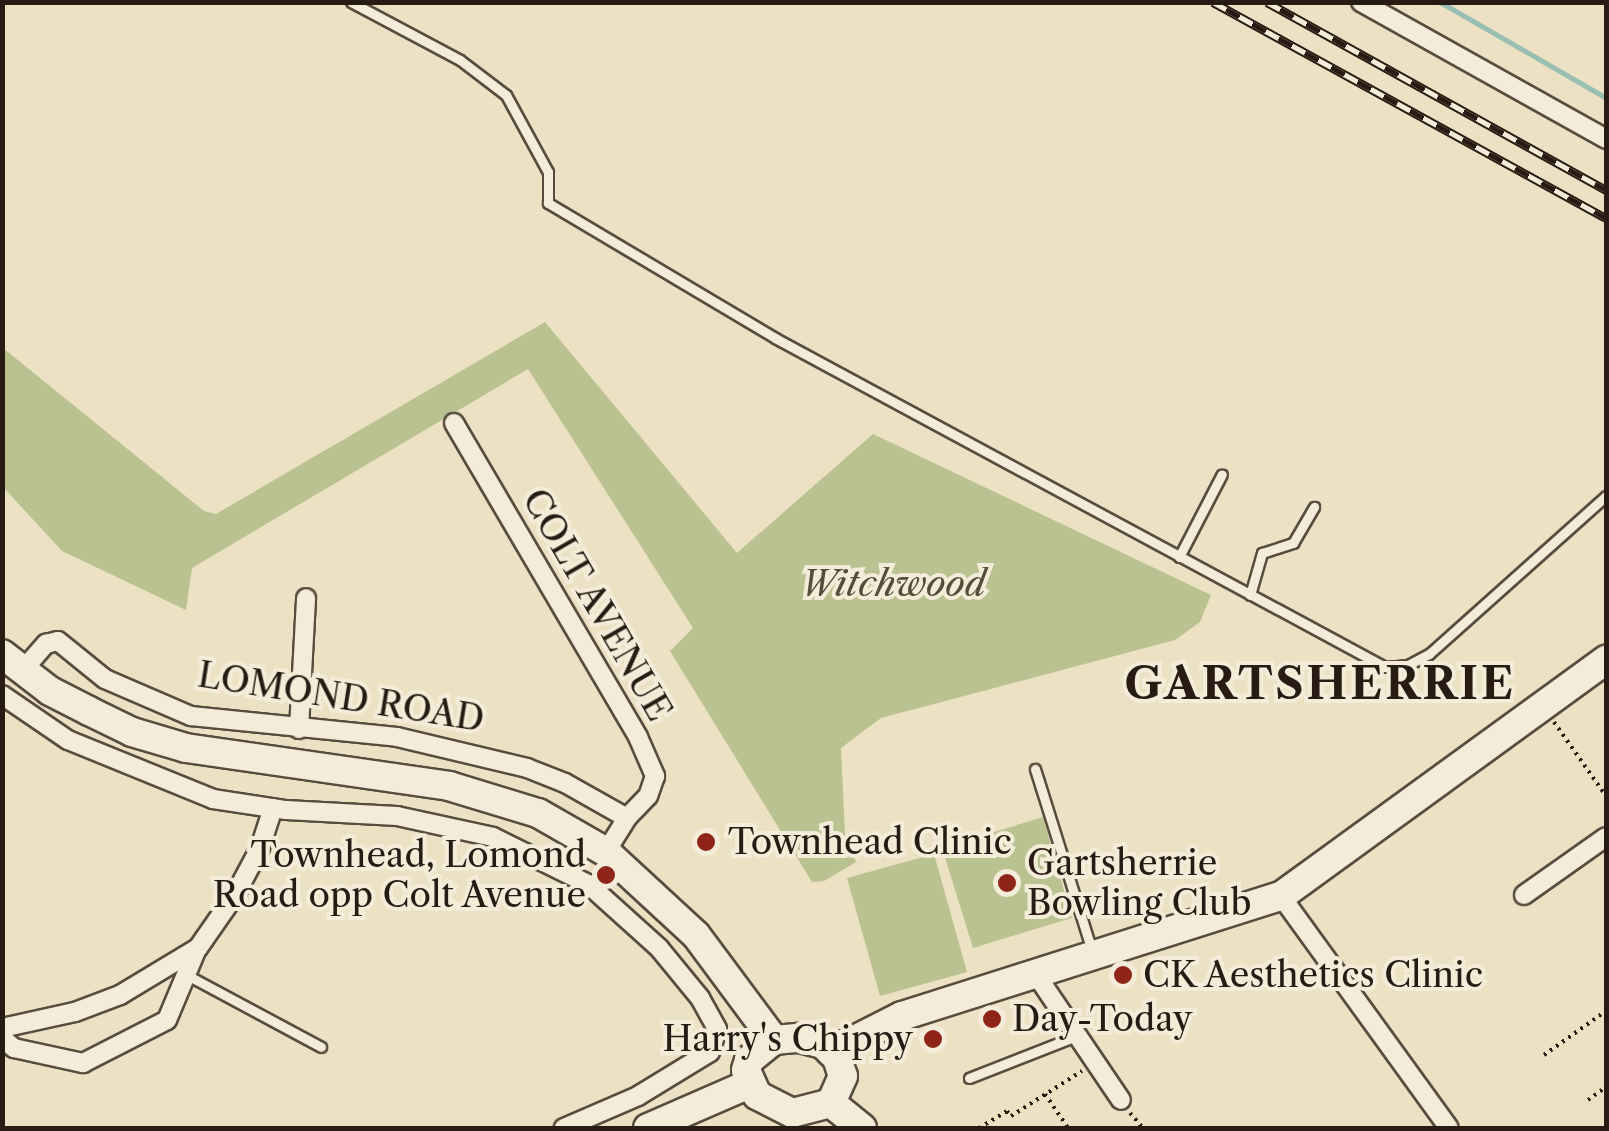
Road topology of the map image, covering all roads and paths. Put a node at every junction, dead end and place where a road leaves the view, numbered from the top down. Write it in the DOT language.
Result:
graph roads {
  1 [pos="350,2"];
  2 [pos="1360,2"];
  3 [pos="1606,138"];
  4 [pos="454,423"];
  5 [pos="1222,474"];
  6 [pos="1606,496"];
  7 [pos="1314,507"];
  8 [pos="1179,557"];
  9 [pos="1250,596"];
  10 [pos="306,598"];
  11 [pos="1606,660"];
  12 [pos="13,662"];
  13 [pos="2,695"];
  14 [pos="1543,707"];
  15 [pos="299,729"];
  16 [pos="1034,769"];
  17 [pos="402,778"];
  18 [pos="1606,796"];
  19 [pos="273,808"];
  20 [pos="396,816"];
  21 [pos="627,818"];
  22 [pos="1606,836"];
  23 [pos="606,852"];
  24 [pos="1524,895"];
  25 [pos="1281,896"];
  26 [pos="198,948"];
  27 [pos="1092,953"];
  28 [pos="183,972"];
  29 [pos="1035,973"];
  30 [pos="1606,1011"];
  31 [pos="2,1028"];
  32 [pos="1076,1036"];
  33 [pos="2,1038"];
  34 [pos="774,1040"];
  35 [pos="322,1046"];
  36 [pos="831,1052"];
  37 [pos="1544,1054"];
  38 [pos="1095,1064"];
  39 [pos="968,1078"];
  40 [pos="749,1084"];
  41 [pos="1606,1087"];
  42 [pos="1045,1094"];
  43 [pos="1121,1100"];
  44 [pos="1588,1100"];
  45 [pos="831,1103"];
  46 [pos="564,1128"];
  47 [pos="648,1128"];
  48 [pos="862,1128"];
  49 [pos="979,1128"];
  50 [pos="1068,1128"];
  51 [pos="1107,1128"];
  52 [pos="1135,1128"];
  53 [pos="1448,1128"];
  1 -- 8 [label="lane"];
  2 -- 3 [label="street"];
  4 -- 21 [label="street, COLT AVENUE"];
  5 -- 8 [label="lane"];
  6 -- 9 [label="lane"];
  7 -- 9 [label="lane"];
  8 -- 9 [label="lane"];
  10 -- 15 [label="street"];
  11 -- 14 [label="street"];
  12 -- 15 [label="street, LOMOND ROAD"];
  12 -- 17 [label="street, LOMOND ROAD"];
  13 -- 19 [label="street"];
  14 -- 18 [label="path"];
  14 -- 25 [label="street"];
  15 -- 21 [label="street, LOMOND ROAD"];
  16 -- 27 [label="lane"];
  17 -- 20 [label="street, LOMOND ROAD"];
  17 -- 23 [label="street, LOMOND ROAD"];
  19 -- 20 [label="street"];
  19 -- 26 [label="street"];
  20 -- 46 [label="street"];
  21 -- 23 [label="street"];
  22 -- 24 [label="street"];
  23 -- 34 [label="street, LOMOND ROAD"];
  25 -- 27 [label="street"];
  25 -- 53 [label="street"];
  26 -- 28 [label="street"];
  26 -- 31 [label="street"];
  27 -- 29 [label="street"];
  28 -- 33 [label="street"];
  28 -- 35 [label="lane"];
  29 -- 32 [label="street"];
  29 -- 36 [label="street"];
  30 -- 37 [label="path"];
  32 -- 38 [label="street"];
  32 -- 39 [label="lane"];
  34 -- 36 [label="street"];
  34 -- 40 [label="street"];
  36 -- 45 [label="street"];
  38 -- 42 [label="path"];
  38 -- 43 [label="street"];
  40 -- 45 [label="street"];
  40 -- 47 [label="street"];
  41 -- 44 [label="path"];
  42 -- 49 [label="path"];
  42 -- 50 [label="path"];
  45 -- 48 [label="street"];
  51 -- 52 [label="path"];
}
